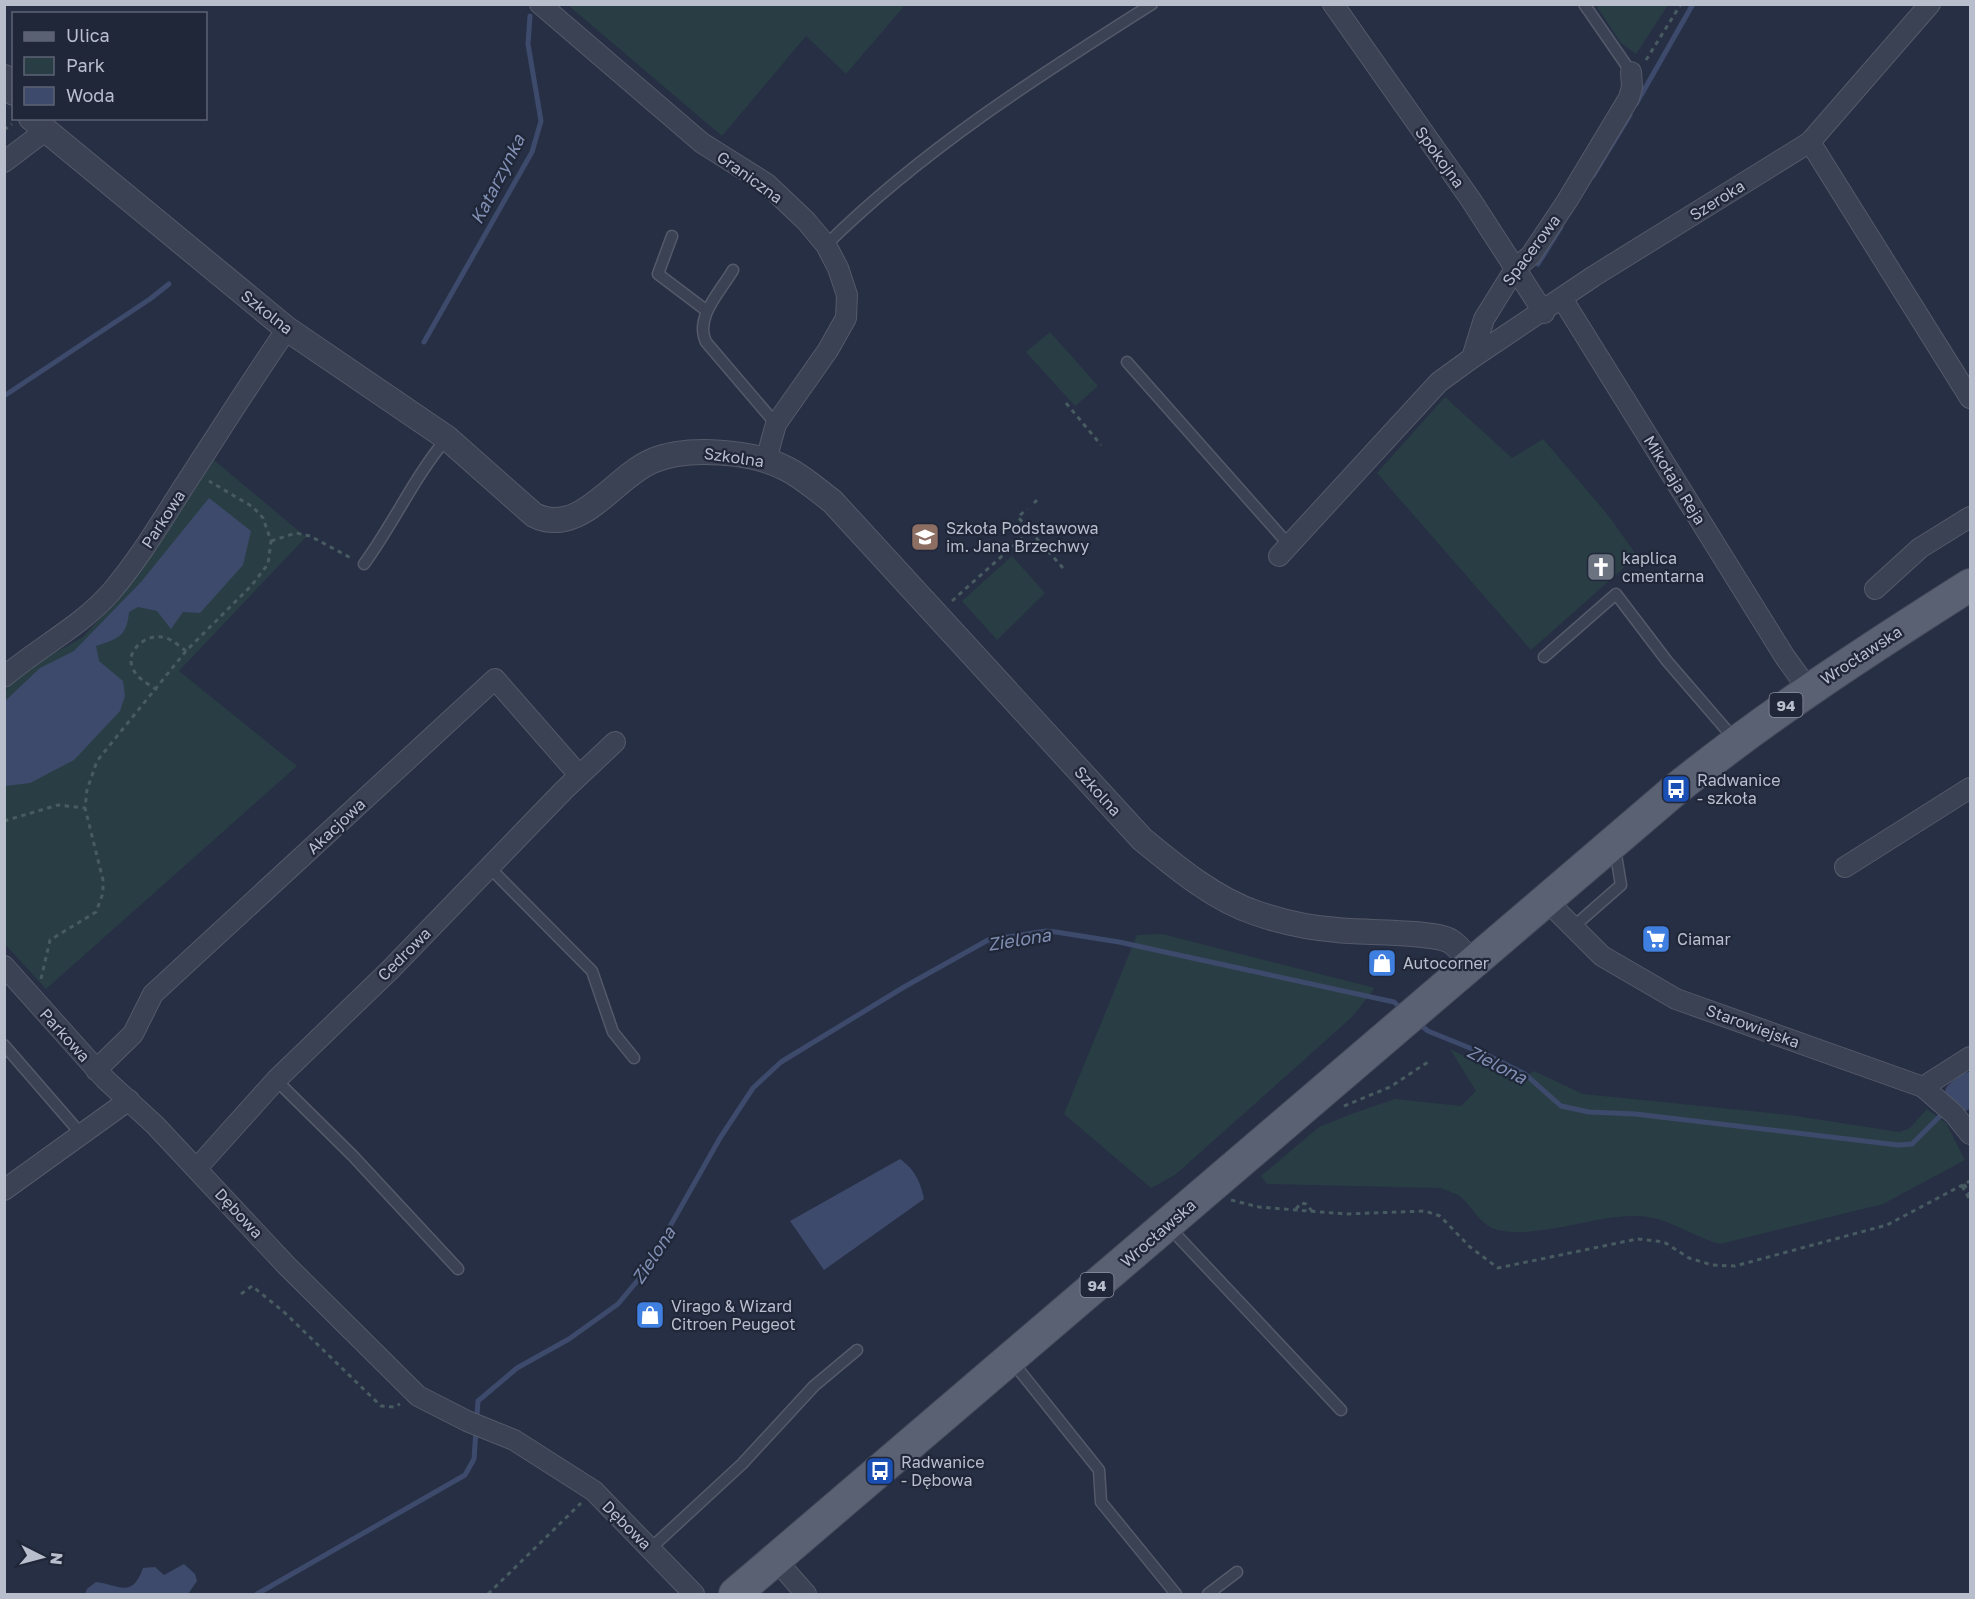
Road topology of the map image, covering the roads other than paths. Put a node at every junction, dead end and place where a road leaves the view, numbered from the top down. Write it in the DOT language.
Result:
graph roads {
  1 [pos="540,4"];
  2 [pos="1152,4"];
  3 [pos="1333,4"];
  4 [pos="1584,4"];
  5 [pos="1930,4"];
  6 [pos="1631,72"];
  7 [pos="4,77"];
  8 [pos="12,90"];
  9 [pos="38,125"];
  10 [pos="1810,142"];
  11 [pos="4,162"];
  12 [pos="672,236"];
  13 [pos="826,245"];
  14 [pos="1515,269"];
  15 [pos="733,270"];
  16 [pos="1563,300"];
  17 [pos="706,311"];
  18 [pos="1544,313"];
  19 [pos="287,329"];
  20 [pos="1472,358"];
  21 [pos="1127,362"];
  22 [pos="1971,398"];
  23 [pos="776,424"];
  24 [pos="447,438"];
  25 [pos="766,460"];
  26 [pos="1971,517"];
  27 [pos="1284,550"];
  28 [pos="364,564"];
  29 [pos="1971,585"];
  30 [pos="1875,589"];
  31 [pos="1544,657"];
  32 [pos="4,677"];
  33 [pos="1808,689"];
  34 [pos="1736,741"];
  35 [pos="615,742"];
  36 [pos="579,775"];
  37 [pos="1971,788"];
  38 [pos="1614,842"];
  39 [pos="1845,867"];
  40 [pos="490,868"];
  41 [pos="1546,900"];
  42 [pos="1572,928"];
  43 [pos="1472,964"];
  44 [pos="4,966"];
  45 [pos="4,1045"];
  46 [pos="1971,1057"];
  47 [pos="634,1058"];
  48 [pos="96,1070"];
  49 [pos="276,1080"];
  50 [pos="1929,1093"];
  51 [pos="129,1100"];
  52 [pos="1971,1134"];
  53 [pos="82,1135"];
  54 [pos="197,1168"];
  55 [pos="4,1190"];
  56 [pos="1167,1225"];
  57 [pos="458,1269"];
  58 [pos="857,1350"];
  59 [pos="1011,1360"];
  60 [pos="1341,1410"];
  61 [pos="651,1548"];
  62 [pos="776,1560"];
  63 [pos="1238,1572"];
  64 [pos="694,1594"];
  65 [pos="735,1594"];
  66 [pos="806,1594"];
  67 [pos="1176,1594"];
  68 [pos="1208,1594"];
  1 -- 13 [label="street, Graniczna"];
  2 -- 13 [label="lane"];
  3 -- 14 [label="street, Spokojna"];
  4 -- 6 [label="lane"];
  5 -- 10 [label="street, Szeroka"];
  6 -- 14 [label="street, Spacerowa"];
  7 -- 8 [label="street"];
  9 -- 11 [label="street"];
  9 -- 19 [label="street, Szkolna"];
  10 -- 16 [label="street, Szeroka"];
  10 -- 22 [label="street"];
  12 -- 17 [label="lane"];
  13 -- 23 [label="street, Graniczna"];
  14 -- 18 [label="street, Spokojna"];
  14 -- 20 [label="street, Spacerowa"];
  15 -- 17 [label="lane"];
  16 -- 18 [label="street, Szeroka"];
  16 -- 33 [label="street, Mikołaja Reja"];
  17 -- 23 [label="lane"];
  18 -- 20 [label="street, Szeroka"];
  19 -- 24 [label="street, Szkolna"];
  19 -- 32 [label="street, Parkowa"];
  20 -- 27 [label="street"];
  21 -- 27 [label="lane"];
  23 -- 25 [label="street, Graniczna"];
  24 -- 25 [label="street, Szkolna"];
  24 -- 28 [label="lane"];
  25 -- 43 [label="street, Szkolna"];
  26 -- 30 [label="street"];
  29 -- 33 [label="main road, Wrocławska / 94"];
  31 -- 34 [label="lane"];
  33 -- 34 [label="main road, Wrocławska / 94"];
  34 -- 38 [label="main road, Wrocławska / 94"];
  35 -- 36 [label="street, Cedrowa"];
  36 -- 40 [label="street, Cedrowa"];
  36 -- 48 [label="street, Akacjowa"];
  37 -- 39 [label="street"];
  38 -- 41 [label="main road, 94"];
  38 -- 42 [label="lane"];
  40 -- 47 [label="lane"];
  40 -- 49 [label="street, Cedrowa"];
  41 -- 42 [label="street, Starowiejska"];
  41 -- 43 [label="main road, 94"];
  42 -- 50 [label="street, Starowiejska"];
  43 -- 56 [label="main road, Wrocławska / 94"];
  44 -- 48 [label="street, Parkowa"];
  45 -- 53 [label="lane"];
  46 -- 50 [label="street"];
  48 -- 51 [label="street, Parkowa"];
  49 -- 54 [label="street, Cedrowa"];
  49 -- 57 [label="lane"];
  50 -- 52 [label="street, Starowiejska"];
  51 -- 53 [label="street"];
  51 -- 54 [label="street, Dębowa"];
  53 -- 55 [label="street"];
  54 -- 61 [label="street, Dębowa"];
  56 -- 59 [label="main road, Wrocławska / 94"];
  56 -- 60 [label="lane"];
  58 -- 61 [label="lane"];
  59 -- 62 [label="main road, Wrocławska / 94"];
  59 -- 67 [label="lane"];
  61 -- 64 [label="street, Dębowa"];
  62 -- 65 [label="main road, Wrocławska / 94"];
  62 -- 66 [label="street"];
  63 -- 68 [label="lane"];
}
